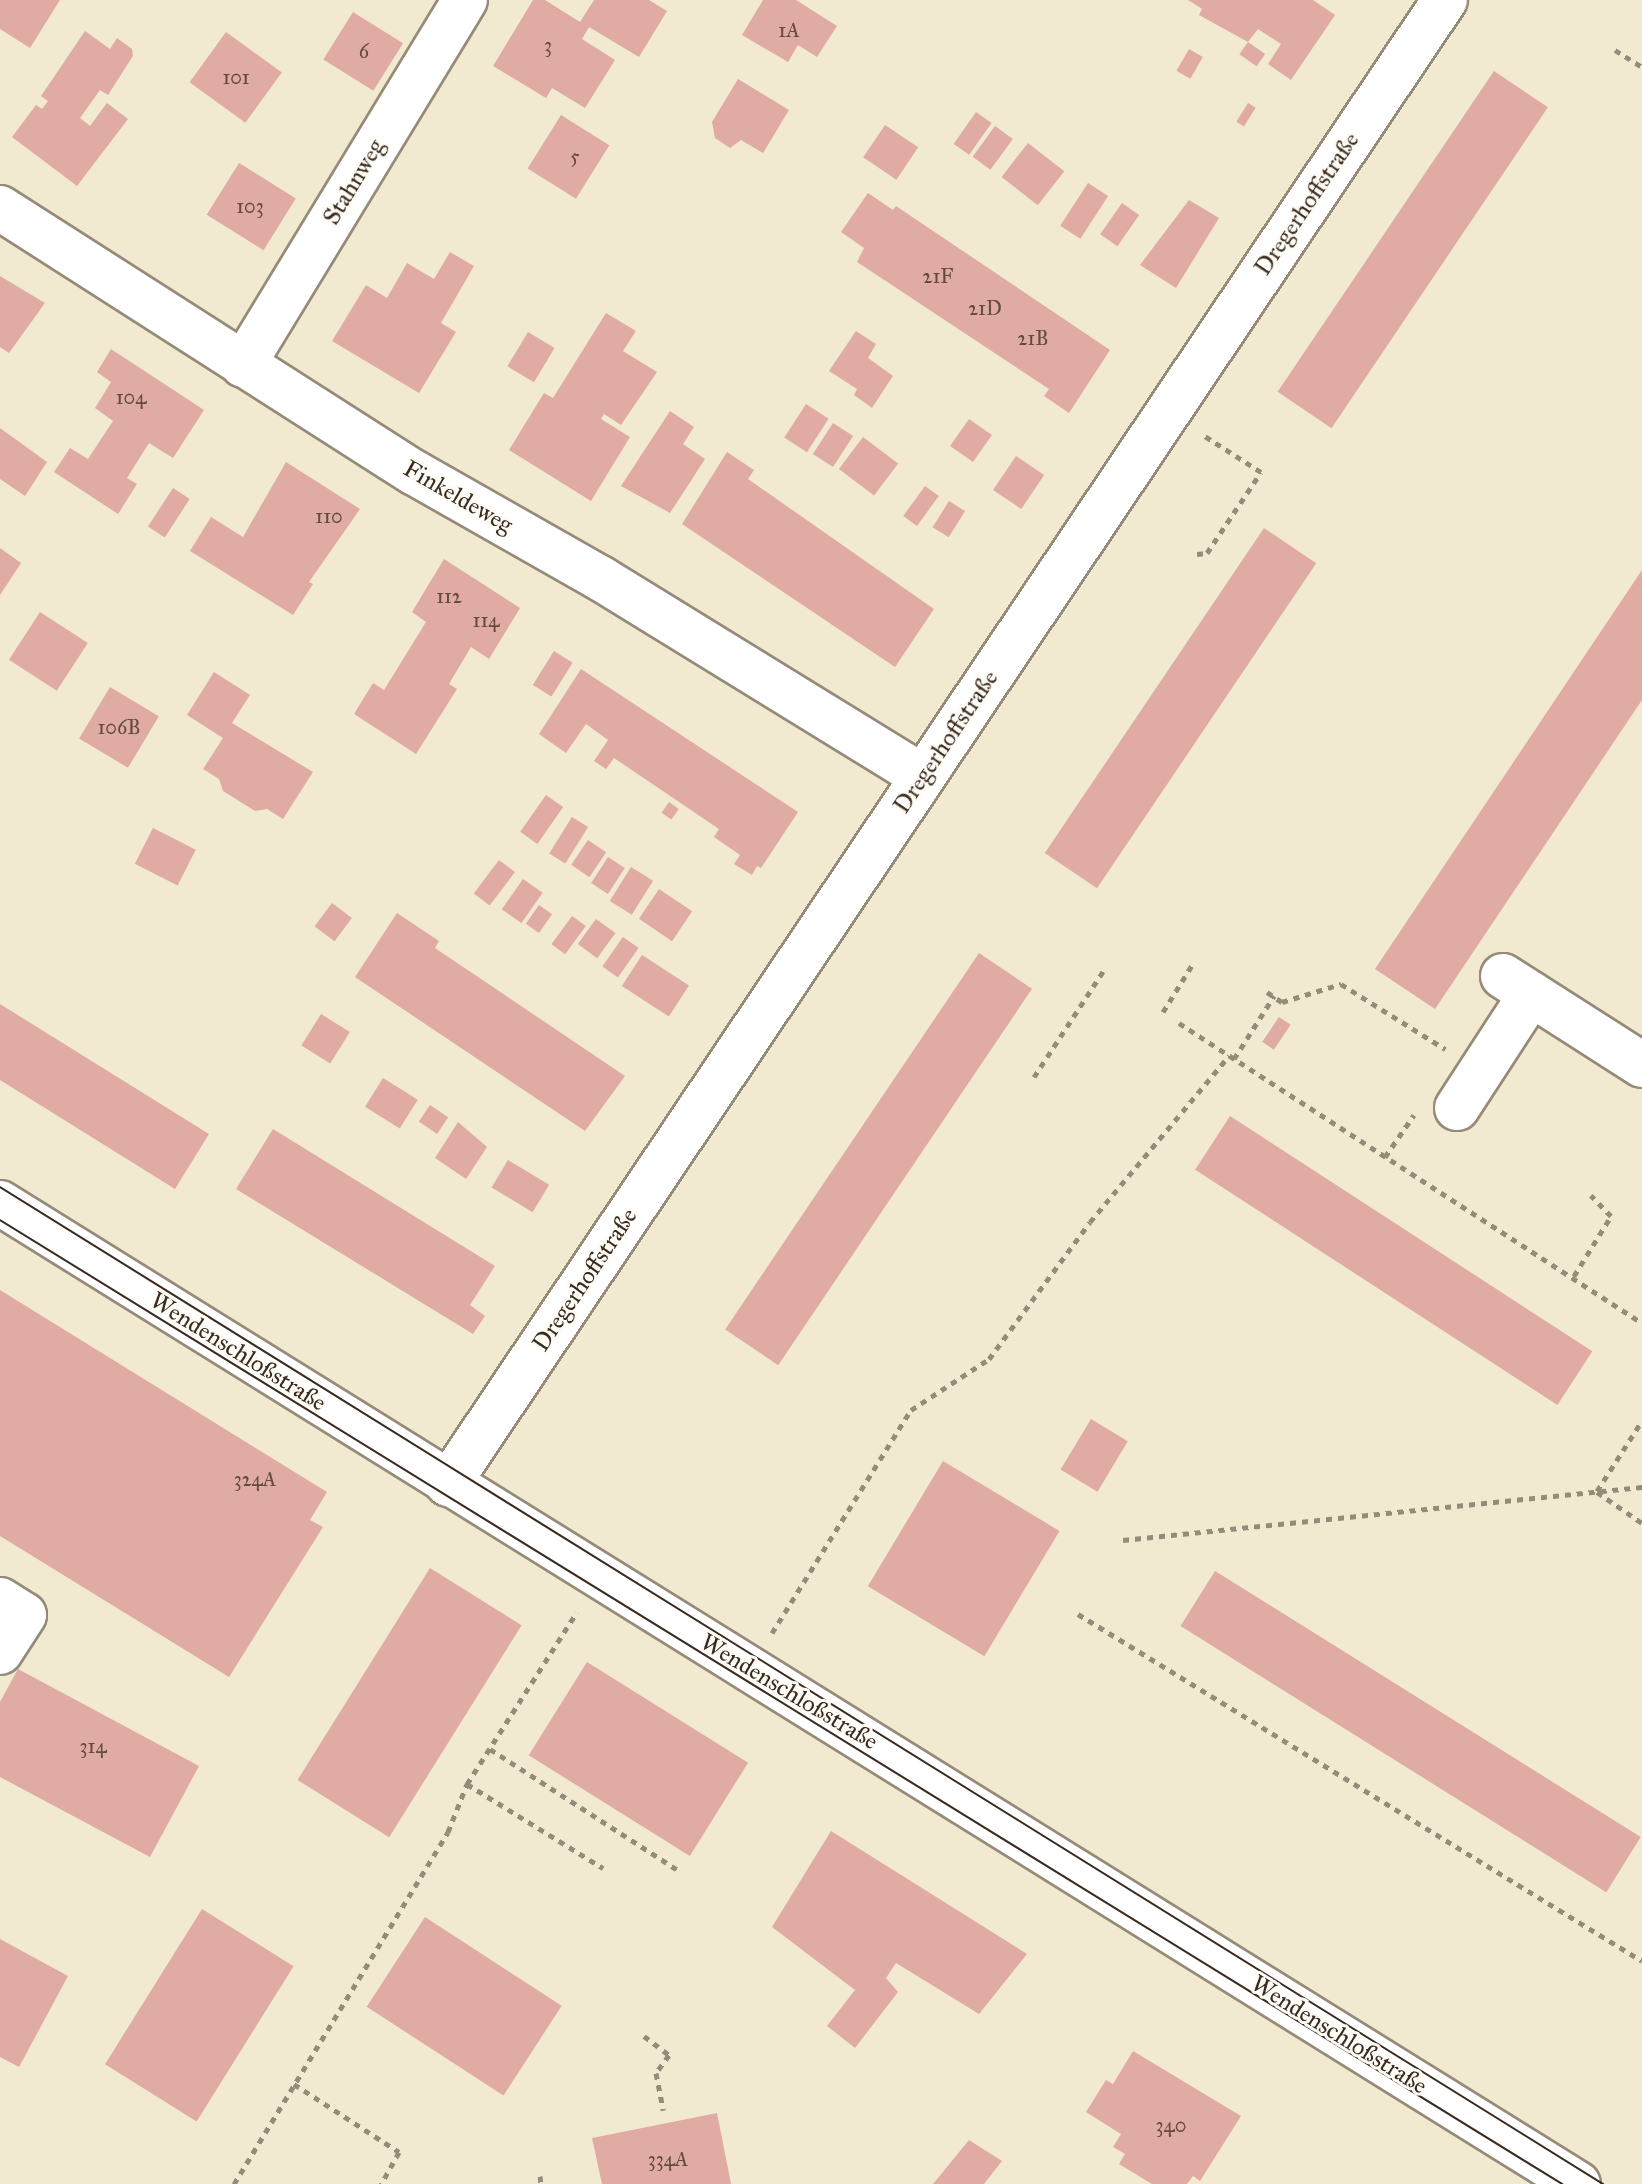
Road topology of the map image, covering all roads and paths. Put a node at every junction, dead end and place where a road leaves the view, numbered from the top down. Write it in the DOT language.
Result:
graph roads {
  1 [pos="465,0"];
  2 [pos="1445,0"];
  3 [pos="1615,50"];
  4 [pos="1642,67"];
  5 [pos="0,208"];
  6 [pos="243,365"];
  7 [pos="1168,411"];
  8 [pos="1197,554"];
  9 [pos="923,777"];
  10 [pos="1194,962"];
  11 [pos="1104,970"];
  12 [pos="1267,992"];
  13 [pos="1274,996"];
  14 [pos="1163,1012"];
  15 [pos="1179,1023"];
  16 [pos="1453,1055"];
  17 [pos="1231,1057"];
  18 [pos="1642,1065"];
  19 [pos="1034,1077"];
  20 [pos="1457,1108"];
  21 [pos="1591,1195"];
  22 [pos="0,1203"];
  23 [pos="1574,1276"];
  24 [pos="1642,1323"];
  25 [pos="1642,1421"];
  26 [pos="448,1484"];
  27 [pos="1642,1487"];
  28 [pos="1596,1492"];
  29 [pos="1642,1523"];
  30 [pos="1123,1540"];
  31 [pos="599,1577"];
  32 [pos="0,1600"];
  33 [pos="1078,1614"];
  34 [pos="767,1640"];
  35 [pos="0,1652"];
  36 [pos="490,1749"];
  37 [pos="467,1784"];
  38 [pos="603,1868"];
  39 [pos="679,1871"];
  40 [pos="1642,1961"];
  41 [pos="644,2036"];
  42 [pos="294,2084"];
  43 [pos="663,2110"];
  44 [pos="540,2176"];
  45 [pos="234,2184"];
  46 [pos="381,2184"];
  47 [pos="541,2184"];
  48 [pos="1578,2184"];
  1 -- 6 [label="street, Stahnweg"];
  2 -- 7 [label="street, Dregerhoffstraße"];
  3 -- 4 [label="path"];
  5 -- 6 [label="street, Finkeldeweg"];
  6 -- 9 [label="street, Finkeldeweg"];
  7 -- 8 [label="path"];
  7 -- 9 [label="street, Dregerhoffstraße"];
  9 -- 26 [label="street, Dregerhoffstraße"];
  10 -- 14 [label="path"];
  11 -- 19 [label="path"];
  12 -- 13 [label="path"];
  13 -- 16 [label="path"];
  13 -- 17 [label="path"];
  15 -- 17 [label="path"];
  17 -- 23 [label="path"];
  17 -- 34 [label="path"];
  18 -- 20 [label="street"];
  21 -- 23 [label="path"];
  22 -- 26 [label="street, Wendenschloßstraße"];
  23 -- 24 [label="path"];
  25 -- 28 [label="path"];
  26 -- 31 [label="street, Wendenschloßstraße"];
  27 -- 28 [label="path"];
  28 -- 29 [label="path"];
  28 -- 30 [label="path"];
  31 -- 36 [label="path"];
  31 -- 48 [label="street, Wendenschloßstraße"];
  32 -- 35 [label="street"];
  33 -- 40 [label="path"];
  36 -- 37 [label="path"];
  36 -- 39 [label="path"];
  37 -- 38 [label="path"];
  37 -- 42 [label="path"];
  41 -- 43 [label="path"];
  42 -- 45 [label="path"];
  42 -- 46 [label="path"];
  44 -- 47 [label="path"];
}
